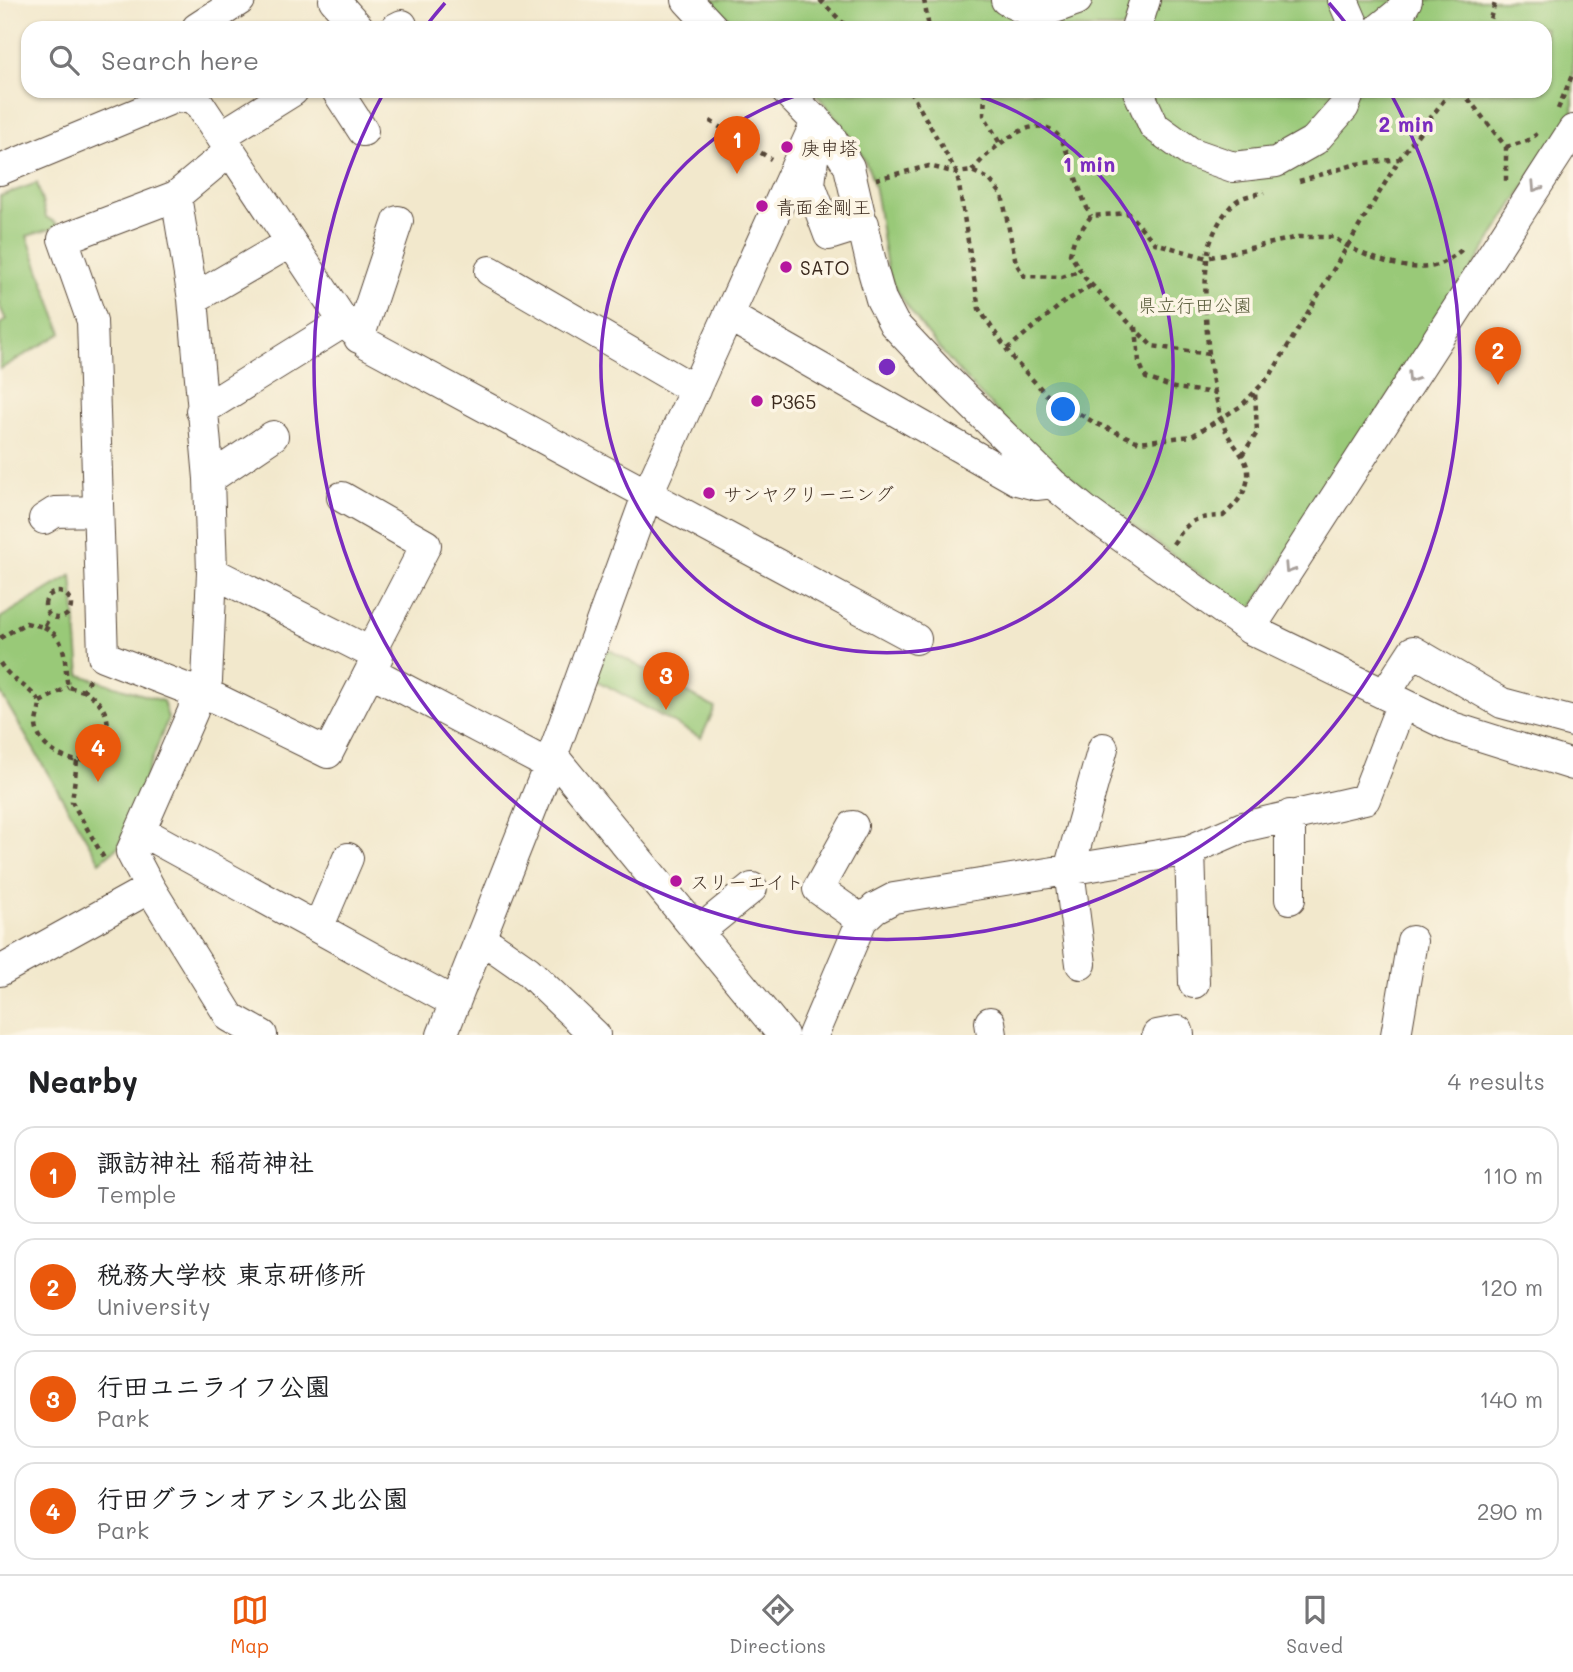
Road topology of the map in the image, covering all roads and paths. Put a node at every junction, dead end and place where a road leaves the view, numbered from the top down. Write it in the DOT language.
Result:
graph roads {
  1 [pos="240,0"];
  2 [pos="334,0"];
  3 [pos="687,0"];
  4 [pos="820,0"];
  5 [pos="924,0"];
  6 [pos="1006,0"];
  7 [pos="1077,0"];
  8 [pos="1145,0"];
  9 [pos="1343,0"];
  10 [pos="1407,0"];
  11 [pos="1496,0"];
  12 [pos="1055,20"];
  13 [pos="208,21"];
  14 [pos="353,21"];
  15 [pos="706,21"];
  16 [pos="841,21"];
  17 [pos="928,21"];
  18 [pos="1138,21"];
  19 [pos="1352,21"];
  20 [pos="1389,21"];
  21 [pos="1488,21"];
  22 [pos="1573,73"];
  23 [pos="174,98"];
  24 [pos="193,98"];
  25 [pos="284,98"];
  26 [pos="342,98"];
  27 [pos="793,98"];
  28 [pos="914,98"];
  29 [pos="985,98"];
  30 [pos="1141,98"];
  31 [pos="1348,98"];
  32 [pos="1446,98"];
  33 [pos="1468,98"];
  34 [pos="817,120"];
  35 [pos="710,121"];
  36 [pos="1564,122"];
  37 [pos="363,131"];
  38 [pos="1538,133"];
  39 [pos="225,143"];
  40 [pos="999,143"];
  41 [pos="1506,147"];
  42 [pos="1400,158"];
  43 [pos="0,170"];
  44 [pos="972,171"];
  45 [pos="792,173"];
  46 [pos="957,173"];
  47 [pos="1297,182"];
  48 [pos="856,186"];
  49 [pos="1272,189"];
  50 [pos="1503,192"];
  51 [pos="176,196"];
  52 [pos="1091,216"];
  53 [pos="398,221"];
  54 [pos="864,224"];
  55 [pos="1473,241"];
  56 [pos="291,242"];
  57 [pos="1345,247"];
  58 [pos="1207,258"];
  59 [pos="490,271"];
  60 [pos="1079,271"];
  61 [pos="1092,285"];
  62 [pos="193,299"];
  63 [pos="729,316"];
  64 [pos="1135,326"];
  65 [pos="352,330"];
  66 [pos="1007,349"];
  67 [pos="1209,354"];
  68 [pos="695,390"];
  69 [pos="1255,391"];
  70 [pos="1217,393"];
  71 [pos="201,411"];
  72 [pos="1222,417"];
  73 [pos="273,436"];
  74 [pos="1242,455"];
  75 [pos="209,479"];
  76 [pos="1052,483"];
  77 [pos="648,494"];
  78 [pos="342,497"];
  79 [pos="98,511"];
  80 [pos="44,519"];
  81 [pos="1158,565"];
  82 [pos="212,572"];
  83 [pos="50,617"];
  84 [pos="44,627"];
  85 [pos="1250,629"];
  86 [pos="0,638"];
  87 [pos="916,639"];
  88 [pos="370,662"];
  89 [pos="0,663"];
  90 [pos="91,673"];
  91 [pos="68,687"];
  92 [pos="84,691"];
  93 [pos="195,697"];
  94 [pos="1393,699"];
  95 [pos="40,702"];
  96 [pos="1573,722"];
  97 [pos="1103,748"];
  98 [pos="551,760"];
  99 [pos="77,761"];
  100 [pos="1573,765"];
  101 [pos="1290,815"];
  102 [pos="853,827"];
  103 [pos="141,831"];
  104 [pos="1190,850"];
  105 [pos="348,858"];
  106 [pos="110,869"];
  107 [pos="1069,870"];
  108 [pos="150,888"];
  109 [pos="752,888"];
  110 [pos="1290,898"];
  111 [pos="862,920"];
  112 [pos="318,928"];
  113 [pos="698,932"];
  114 [pos="481,938"];
  115 [pos="1412,941"];
  116 [pos="1081,964"];
  117 [pos="0,971"];
  118 [pos="1194,983"];
  119 [pos="455,1003"];
  120 [pos="262,1035"];
  121 [pos="442,1035"];
  122 [pos="595,1035"];
  123 [pos="783,1035"];
  124 [pos="813,1035"];
  125 [pos="1157,1035"];
  126 [pos="1178,1035"];
  127 [pos="1396,1035"];
  1 -- 13 [label="street"];
  2 -- 14 [label="street"];
  3 -- 15 [label="street"];
  4 -- 16 [label="path"];
  5 -- 17 [label="path"];
  6 -- 12 [label="street"];
  7 -- 12 [label="street"];
  8 -- 18 [label="street"];
  9 -- 19 [label="street"];
  10 -- 20 [label="street"];
  11 -- 21 [label="path"];
  22 -- 36 [label="path"];
  23 -- 43 [label="street"];
  24 -- 39 [label="street"];
  25 -- 39 [label="street"];
  26 -- 37 [label="street"];
  27 -- 34 [label="street"];
  28 -- 46 [label="path"];
  29 -- 40 [label="path"];
  30 -- 31 [label="street"];
  32 -- 42 [label="path"];
  33 -- 41 [label="path"];
  34 -- 45 [label="street"];
  34 -- 48 [label="street"];
  34 -- 54 [label="street"];
  35 -- 45 [label="path"];
  36 -- 85 [label="street, one-way"];
  38 -- 41 [label="path"];
  39 -- 51 [label="street"];
  39 -- 56 [label="street"];
  40 -- 44 [label="path"];
  40 -- 52 [label="path"];
  41 -- 50 [label="path"];
  42 -- 47 [label="path"];
  42 -- 57 [label="path"];
  44 -- 46 [label="path"];
  44 -- 60 [label="path"];
  45 -- 63 [label="street"];
  46 -- 48 [label="path"];
  46 -- 66 [label="path"];
  48 -- 54 [label="street"];
  49 -- 58 [label="path"];
  51 -- 62 [label="street"];
  51 -- 79 [label="street"];
  52 -- 58 [label="path"];
  52 -- 60 [label="path"];
  53 -- 65 [label="street"];
  54 -- 76 [label="street"];
  55 -- 57 [label="path"];
  56 -- 62 [label="street"];
  56 -- 65 [label="street"];
  57 -- 58 [label="path"];
  57 -- 69 [label="path"];
  58 -- 67 [label="path"];
  59 -- 68 [label="street"];
  60 -- 61 [label="path"];
  61 -- 64 [label="path"];
  61 -- 66 [label="path"];
  62 -- 71 [label="street"];
  63 -- 68 [label="street"];
  63 -- 76 [label="street"];
  64 -- 67 [label="path"];
  64 -- 70 [label="path"];
  65 -- 71 [label="street"];
  65 -- 77 [label="street"];
  66 -- 72 [label="path"];
  67 -- 70 [label="path"];
  68 -- 77 [label="street"];
  69 -- 72 [label="path"];
  69 -- 74 [label="path"];
  70 -- 72 [label="path"];
  71 -- 75 [label="street"];
  72 -- 74 [label="path"];
  73 -- 75 [label="street"];
  74 -- 81 [label="path"];
  75 -- 82 [label="street"];
  76 -- 81 [label="street"];
  77 -- 87 [label="street"];
  77 -- 98 [label="street"];
  78 -- 88 [label="street"];
  79 -- 80 [label="street"];
  79 -- 93 [label="street"];
  81 -- 85 [label="street"];
  82 -- 88 [label="street"];
  82 -- 93 [label="street"];
  83 -- 83 [label="path"];
  83 -- 84 [label="path"];
  84 -- 86 [label="path"];
  84 -- 91 [label="path"];
  85 -- 94 [label="street"];
  88 -- 93 [label="street"];
  88 -- 98 [label="street"];
  89 -- 95 [label="path"];
  90 -- 92 [label="path"];
  91 -- 92 [label="path"];
  91 -- 95 [label="path"];
  92 -- 99 [label="path"];
  93 -- 103 [label="street"];
  94 -- 96 [label="street"];
  94 -- 100 [label="street"];
  94 -- 101 [label="street"];
  95 -- 99 [label="path"];
  97 -- 107 [label="street"];
  98 -- 113 [label="street"];
  98 -- 114 [label="street"];
  99 -- 106 [label="path"];
  101 -- 104 [label="street"];
  101 -- 110 [label="street"];
  102 -- 111 [label="street"];
  103 -- 108 [label="street"];
  103 -- 112 [label="street"];
  104 -- 107 [label="street"];
  104 -- 118 [label="street"];
  105 -- 112 [label="street"];
  107 -- 111 [label="street"];
  107 -- 116 [label="street"];
  108 -- 117 [label="street"];
  108 -- 120 [label="street"];
  109 -- 113 [label="street"];
  111 -- 124 [label="street"];
  112 -- 119 [label="street"];
  113 -- 123 [label="street"];
  114 -- 119 [label="street"];
  114 -- 122 [label="street"];
  115 -- 127 [label="street"];
  119 -- 121 [label="street"];
  125 -- 126 [label="street"];
}
